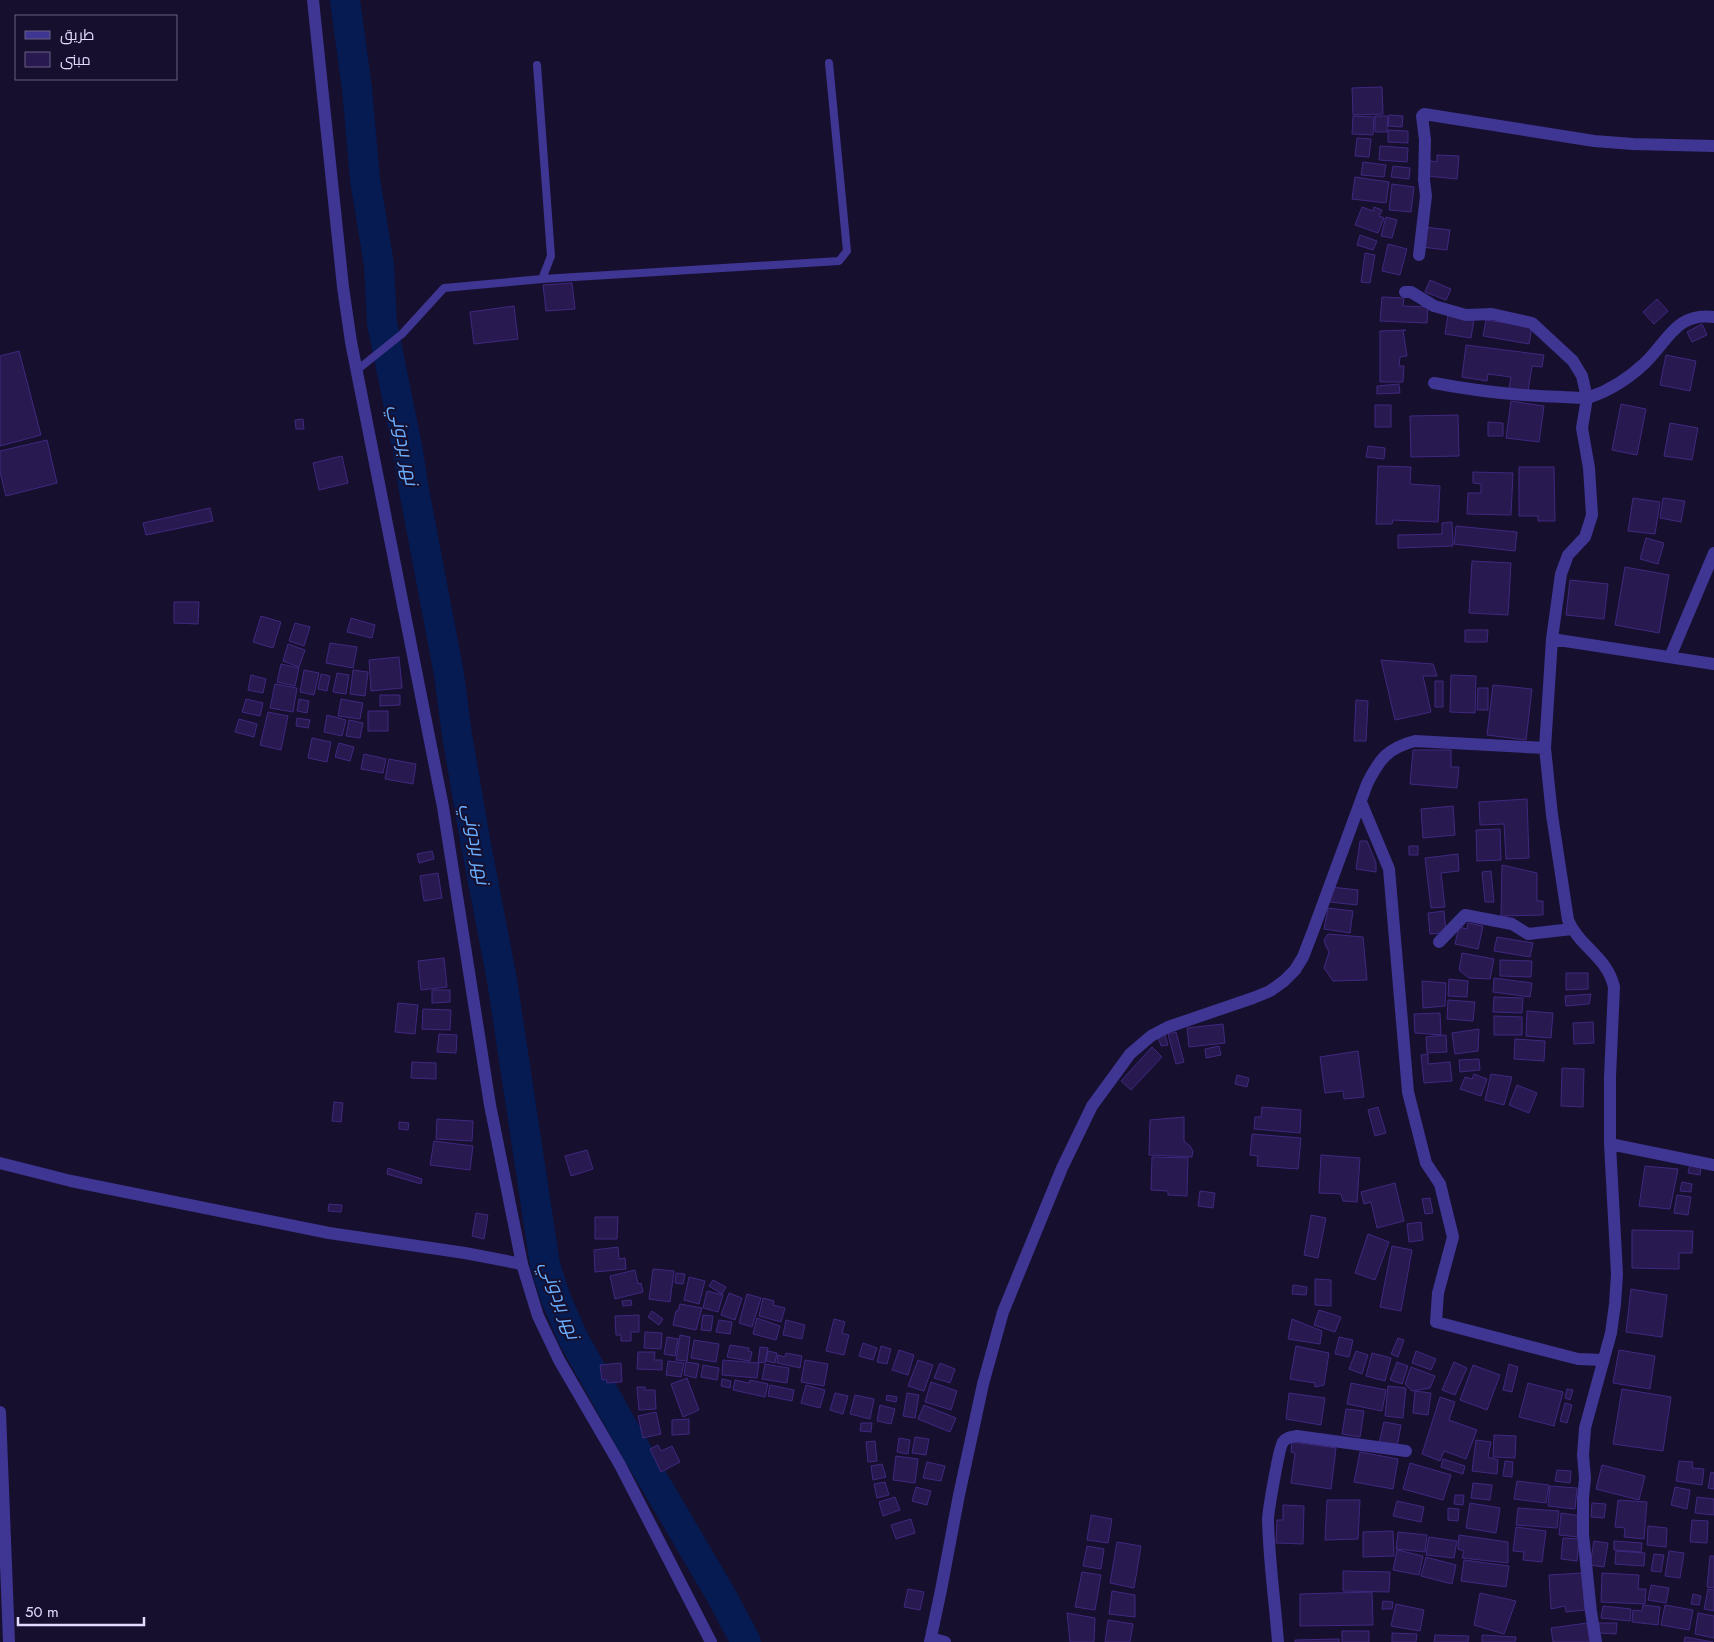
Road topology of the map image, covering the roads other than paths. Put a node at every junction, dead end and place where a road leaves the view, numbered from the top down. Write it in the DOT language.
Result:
graph roads {
  1 [pos="313,0"];
  2 [pos="829,63"];
  3 [pos="537,65"];
  4 [pos="1714,146"];
  5 [pos="1420,255"];
  6 [pos="542,279"];
  7 [pos="1405,292"];
  8 [pos="1714,316"];
  9 [pos="357,370"];
  10 [pos="1434,383"];
  11 [pos="1587,398"];
  12 [pos="1714,553"];
  13 [pos="1552,638"];
  14 [pos="1670,657"];
  15 [pos="1714,664"];
  16 [pos="1545,748"];
  17 [pos="1361,802"];
  18 [pos="1572,929"];
  19 [pos="1439,942"];
  20 [pos="1610,1144"];
  21 [pos="0,1163"];
  22 [pos="1714,1165"];
  23 [pos="522,1264"];
  24 [pos="1603,1360"];
  25 [pos="0,1412"];
  26 [pos="0,1428"];
  27 [pos="1406,1450"];
  28 [pos="930,1640"];
  29 [pos="9,1642"];
  30 [pos="711,1642"];
  31 [pos="946,1642"];
  32 [pos="1278,1642"];
  33 [pos="1596,1642"];
  1 -- 9 [label="street"];
  2 -- 6 [label="lane"];
  3 -- 6 [label="lane"];
  4 -- 5 [label="street"];
  6 -- 9 [label="lane"];
  7 -- 11 [label="street"];
  8 -- 11 [label="street"];
  9 -- 23 [label="street"];
  10 -- 11 [label="street"];
  11 -- 13 [label="street"];
  12 -- 14 [label="street"];
  13 -- 14 [label="street"];
  13 -- 16 [label="street"];
  14 -- 15 [label="street"];
  16 -- 17 [label="street"];
  16 -- 18 [label="street"];
  17 -- 24 [label="street"];
  17 -- 28 [label="street"];
  18 -- 19 [label="street"];
  18 -- 20 [label="street"];
  20 -- 22 [label="street"];
  20 -- 24 [label="street"];
  21 -- 23 [label="street"];
  23 -- 30 [label="street"];
  24 -- 33 [label="street"];
  25 -- 26 [label="street"];
  26 -- 29 [label="street"];
  27 -- 32 [label="street"];
  28 -- 31 [label="street"];
}
